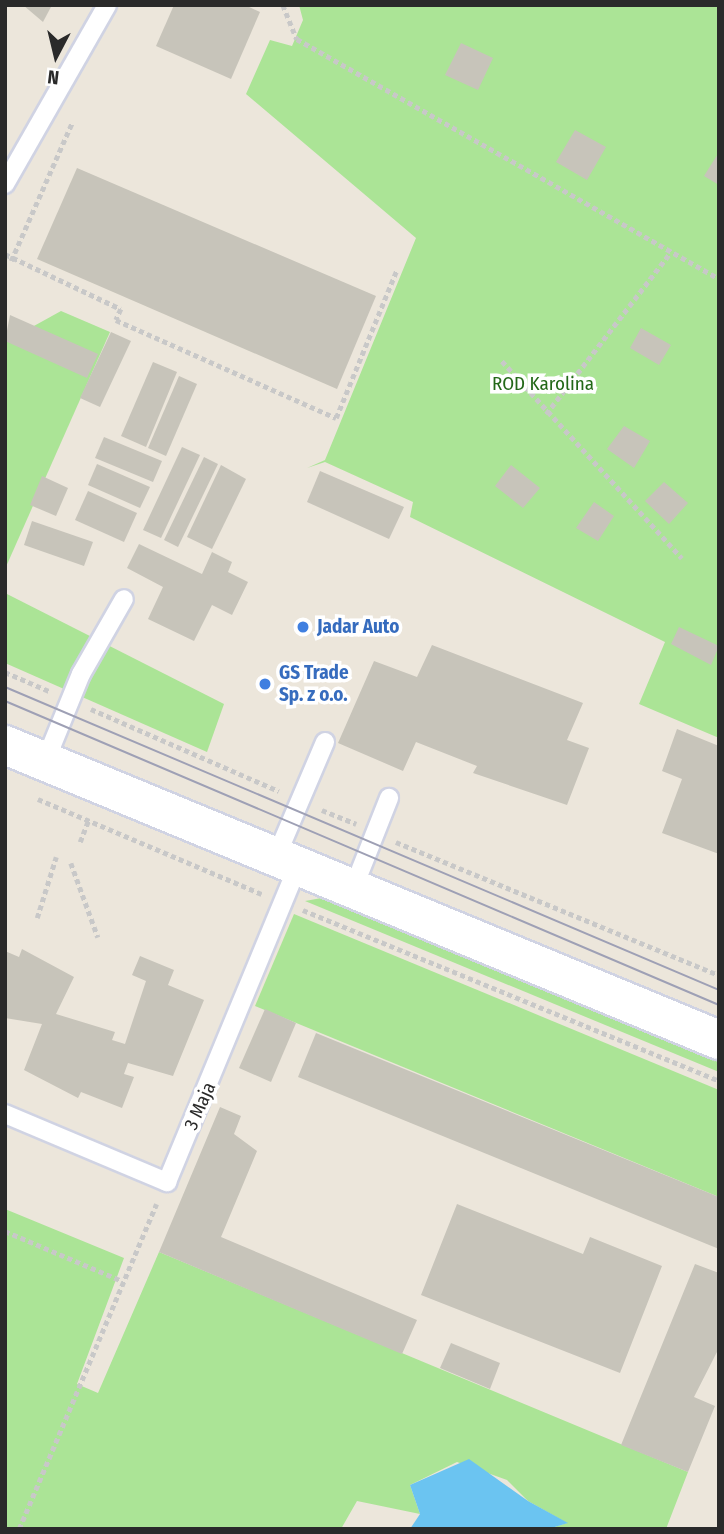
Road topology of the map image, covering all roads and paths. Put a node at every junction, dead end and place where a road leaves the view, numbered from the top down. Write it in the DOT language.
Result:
graph roads {
  1 [pos="107,5"];
  2 [pos="283,5"];
  3 [pos="72,126"];
  4 [pos="5,184"];
  5 [pos="5,254"];
  6 [pos="669,254"];
  7 [pos="11,262"];
  8 [pos="397,269"];
  9 [pos="719,279"];
  10 [pos="502,361"];
  11 [pos="546,414"];
  12 [pos="682,558"];
  13 [pos="124,599"];
  14 [pos="5,672"];
  15 [pos="60,695"];
  16 [pos="325,742"];
  17 [pos="5,745"];
  18 [pos="35,778"];
  19 [pos="389,798"];
  20 [pos="92,813"];
  21 [pos="89,821"];
  22 [pos="80,842"];
  23 [pos="56,857"];
  24 [pos="287,862"];
  25 [pos="71,863"];
  26 [pos="353,890"];
  27 [pos="271,897"];
  28 [pos="297,907"];
  29 [pos="37,918"];
  30 [pos="98,937"];
  31 [pos="719,1040"];
  32 [pos="719,1081"];
  33 [pos="5,1114"];
  34 [pos="167,1182"];
  35 [pos="5,1231"];
  36 [pos="120,1280"];
  37 [pos="19,1529"];
  1 -- 4 [label="lane"];
  2 -- 6 [label="path"];
  3 -- 7 [label="path"];
  5 -- 7 [label="path"];
  6 -- 9 [label="path"];
  6 -- 11 [label="path"];
  7 -- 8 [label="path"];
  10 -- 11 [label="path"];
  11 -- 12 [label="path"];
  13 -- 18 [label="lane"];
  14 -- 15 [label="path"];
  16 -- 24 [label="lane, 3 Maja"];
  17 -- 18 [label="street"];
  18 -- 21 [label="path"];
  18 -- 24 [label="street"];
  19 -- 26 [label="lane"];
  20 -- 21 [label="path"];
  21 -- 22 [label="path"];
  21 -- 27 [label="path"];
  23 -- 29 [label="path"];
  24 -- 26 [label="street"];
  24 -- 34 [label="lane, 3 Maja"];
  25 -- 30 [label="path"];
  26 -- 31 [label="street"];
  28 -- 32 [label="path"];
  33 -- 34 [label="lane"];
  34 -- 36 [label="path"];
  35 -- 36 [label="path"];
  36 -- 37 [label="path"];
}
